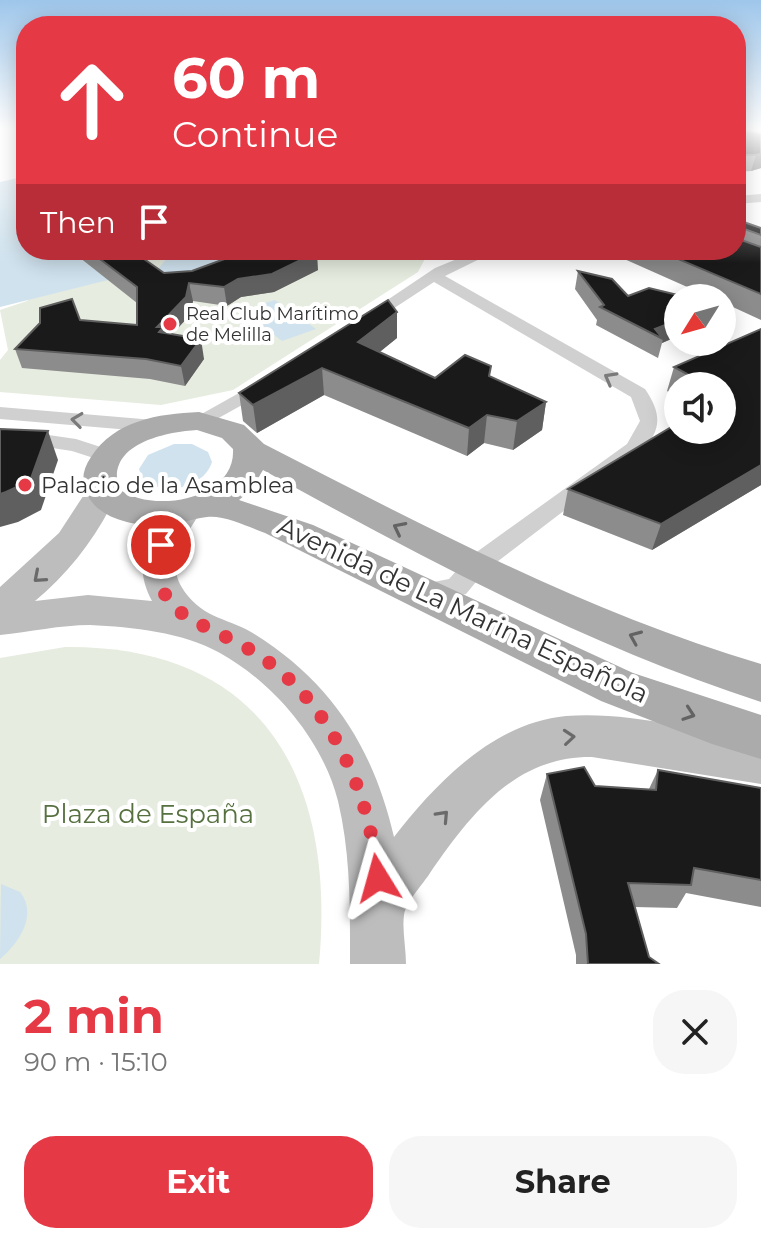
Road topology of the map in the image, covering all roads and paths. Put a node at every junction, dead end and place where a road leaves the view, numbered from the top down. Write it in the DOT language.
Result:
graph roads {
  1 [pos="467,260"];
  2 [pos="440,271"];
  3 [pos="356,327"];
  4 [pos="275,379"];
  5 [pos="0,413"];
  6 [pos="199,421"];
  7 [pos="154,426"];
  8 [pos="0,434"];
  9 [pos="250,450"];
  10 [pos="106,456"];
  11 [pos="102,492"];
  12 [pos="196,509"];
  13 [pos="476,565"];
  14 [pos="422,593"];
  15 [pos="0,607"];
  16 [pos="0,620"];
  17 [pos="195,624"];
  18 [pos="761,683"];
  19 [pos="761,737"];
  20 [pos="761,762"];
  21 [pos="380,901"];
  22 [pos="378,964"];
  1 -- 2 [label="street"];
  2 -- 3 [label="street"];
  13 -- 2 [label="street, one-way"];
  4 -- 6 [label="street"];
  7 -- 5 [label="street, one-way"];
  6 -- 7 [label="main road"];
  6 -- 9 [label="main road"];
  7 -- 10 [label="main road"];
  8 -- 10 [label="street"];
  9 -- 12 [label="main road"];
  13 -- 9 [label="main road, Avenida de La Marina Española, one-way"];
  10 -- 11 [label="main road"];
  11 -- 12 [label="main road"];
  11 -- 15 [label="main road, one-way"];
  12 -- 14 [label="main road, Avenida de La Marina Española"];
  12 -- 17 [label="main road"];
  13 -- 14 [label="street"];
  18 -- 13 [label="main road, Avenida de La Marina Española, one-way"];
  14 -- 19 [label="main road, Avenida de La Marina Española, one-way"];
  16 -- 17 [label="main road"];
  17 -- 21 [label="main road"];
  21 -- 20 [label="main road, one-way"];
  21 -- 22 [label="main road"];
}
